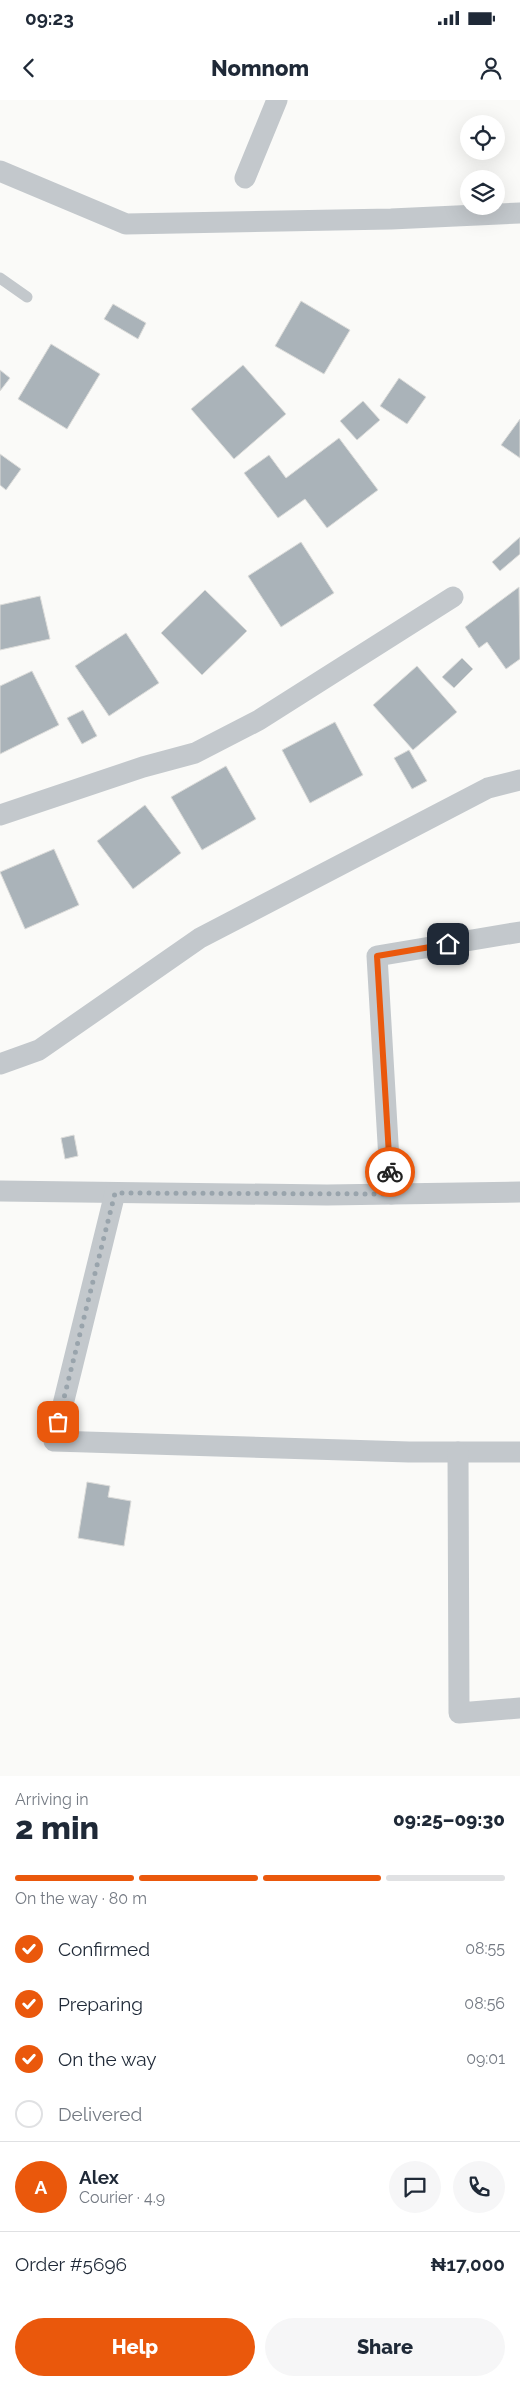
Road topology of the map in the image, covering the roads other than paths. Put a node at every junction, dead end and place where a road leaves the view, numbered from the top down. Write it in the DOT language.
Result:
graph roads {
  1 [pos="277,100"];
  2 [pos="0,171"];
  3 [pos="245,178"];
  4 [pos="520,213"];
  5 [pos="0,278"];
  6 [pos="27,297"];
  7 [pos="453,597"];
  8 [pos="520,780"];
  9 [pos="0,815"];
  10 [pos="520,932"];
  11 [pos="0,1064"];
  12 [pos="0,1191"];
  13 [pos="520,1192"];
  14 [pos="115,1193"];
  15 [pos="392,1194"];
  16 [pos="458,1452"];
  17 [pos="520,1452"];
  18 [pos="520,1708"];
  1 -- 3 [label="street"];
  2 -- 4 [label="street"];
  5 -- 6 [label="lane"];
  7 -- 9 [label="street"];
  8 -- 11 [label="street"];
  10 -- 15 [label="street"];
  12 -- 14 [label="street"];
  13 -- 15 [label="street"];
  14 -- 15 [label="street"];
  14 -- 16 [label="street"];
  16 -- 17 [label="street"];
  16 -- 18 [label="street"];
}
